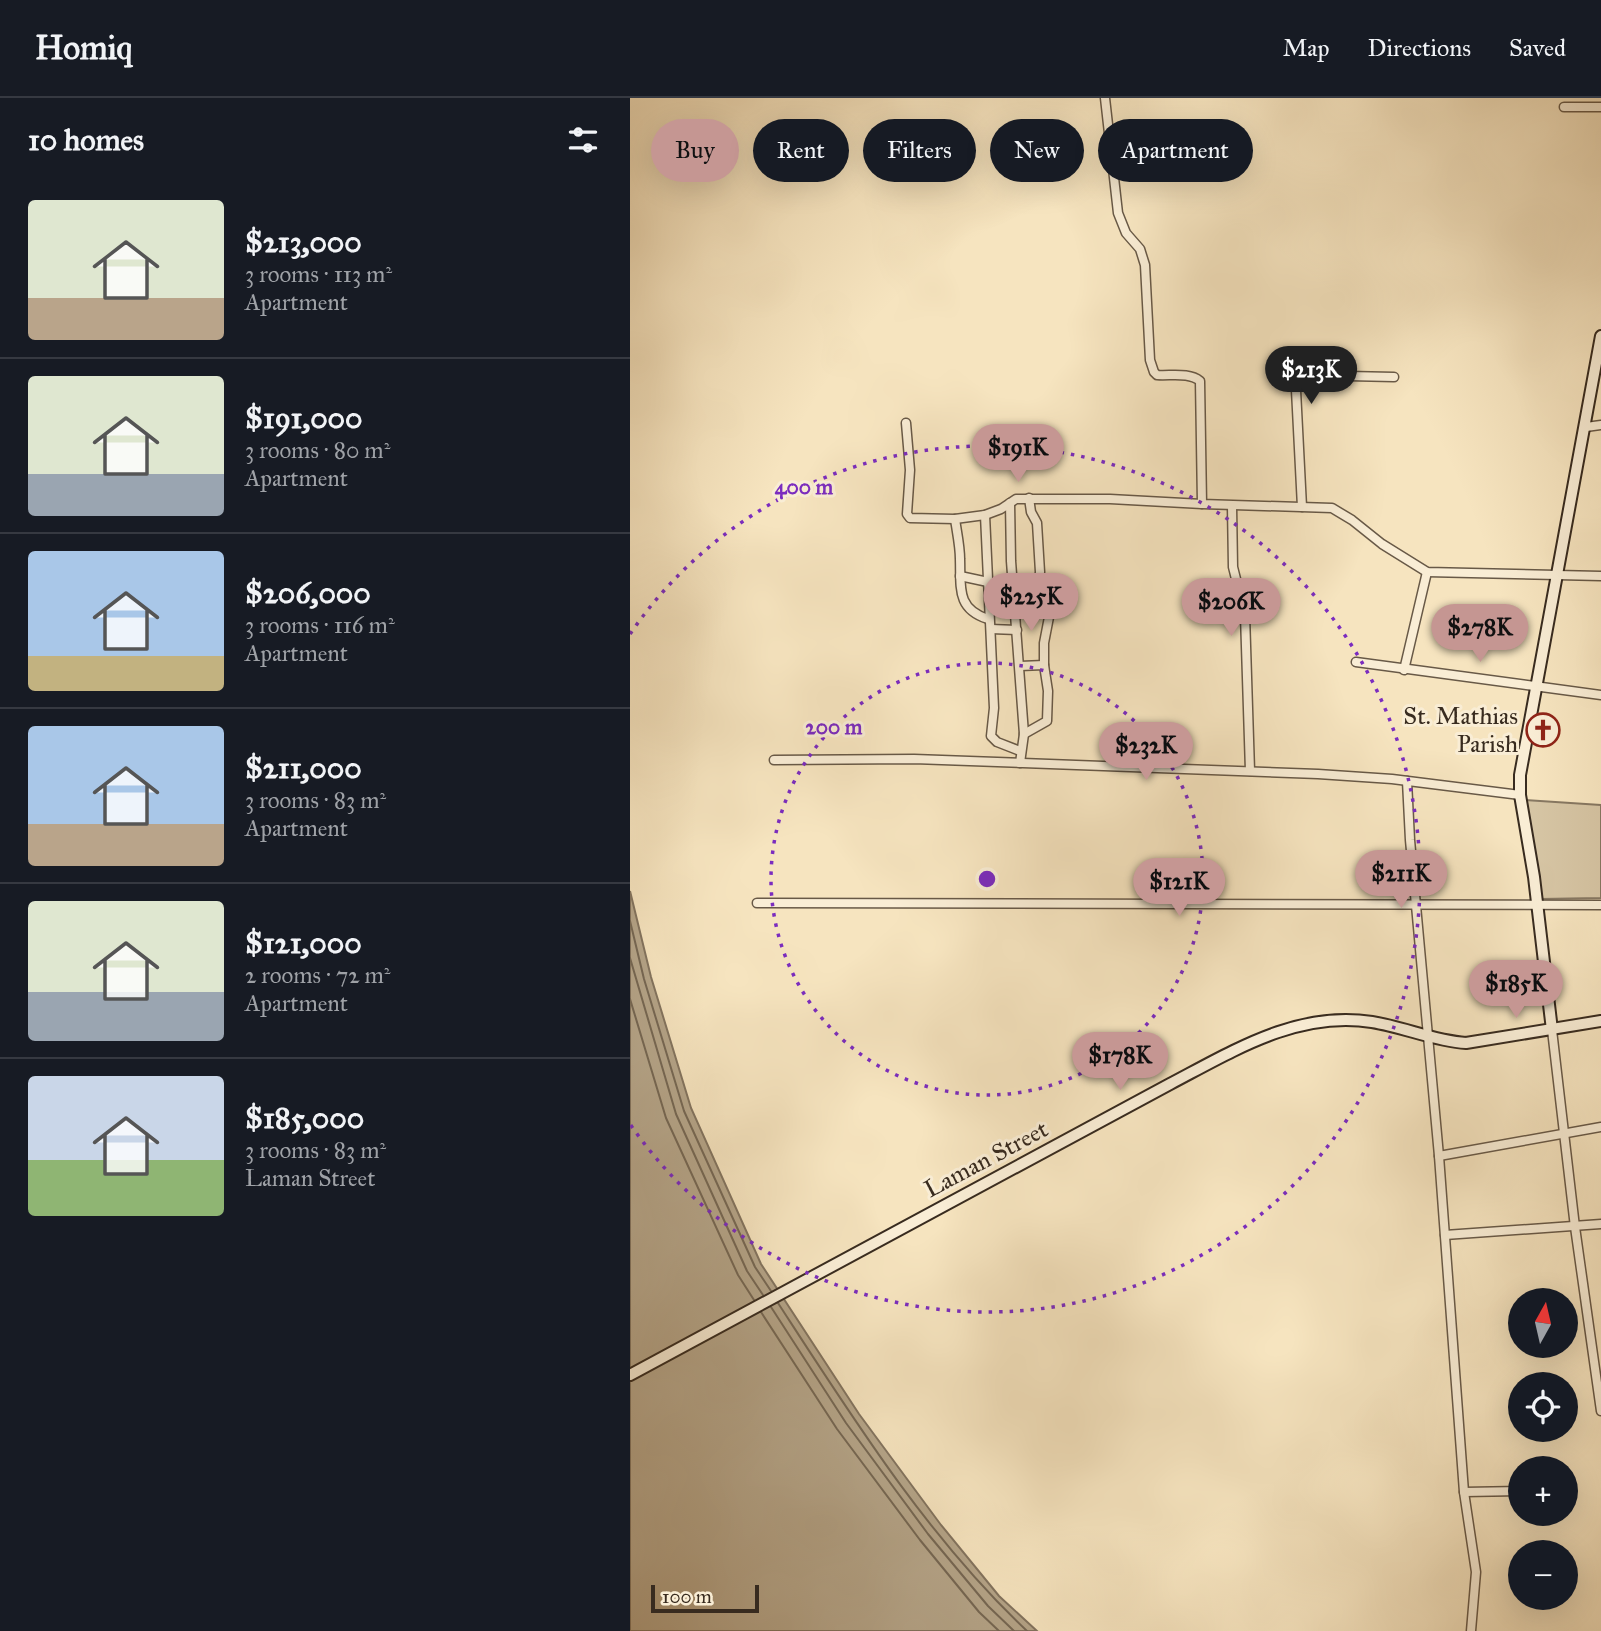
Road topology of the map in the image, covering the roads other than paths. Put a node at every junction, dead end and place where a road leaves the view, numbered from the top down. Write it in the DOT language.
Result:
graph roads {
  1 [pos="1105,98"];
  2 [pos="1564,107"];
  3 [pos="1601,107"];
  4 [pos="1601,336"];
  5 [pos="1394,377"];
  6 [pos="906,424"];
  7 [pos="1601,425"];
  8 [pos="1586,427"];
  9 [pos="1028,498"];
  10 [pos="1010,503"];
  11 [pos="1202,505"];
  12 [pos="1232,506"];
  13 [pos="1302,507"];
  14 [pos="985,515"];
  15 [pos="955,520"];
  16 [pos="1427,572"];
  17 [pos="960,576"];
  18 [pos="1556,576"];
  19 [pos="1601,576"];
  20 [pos="988,582"];
  21 [pos="988,619"];
  22 [pos="991,629"];
  23 [pos="1017,630"];
  24 [pos="1356,662"];
  25 [pos="1044,665"];
  26 [pos="1020,666"];
  27 [pos="1404,670"];
  28 [pos="1537,686"];
  29 [pos="1601,695"];
  30 [pos="1024,734"];
  31 [pos="1020,751"];
  32 [pos="774,760"];
  33 [pos="1020,763"];
  34 [pos="1250,771"];
  35 [pos="1408,781"];
  36 [pos="1520,795"];
  37 [pos="757,903"];
  38 [pos="1415,904"];
  39 [pos="1538,905"];
  40 [pos="1601,905"];
  41 [pos="1601,1021"];
  42 [pos="1552,1030"];
  43 [pos="1429,1037"];
  44 [pos="1601,1127"];
  45 [pos="1565,1133"];
  46 [pos="1439,1156"];
  47 [pos="1601,1224"];
  48 [pos="1575,1227"];
  49 [pos="1445,1235"];
  50 [pos="630,1375"];
  51 [pos="1601,1411"];
  52 [pos="1508,1491"];
  53 [pos="1464,1492"];
  54 [pos="1471,1631"];
  1 -- 11 [label="street"];
  2 -- 3 [label="street"];
  4 -- 8 [label="main road"];
  5 -- 13 [label="street"];
  6 -- 15 [label="street"];
  7 -- 8 [label="street"];
  8 -- 18 [label="main road"];
  9 -- 10 [label="street"];
  9 -- 11 [label="street"];
  9 -- 25 [label="street"];
  10 -- 14 [label="street"];
  10 -- 23 [label="street"];
  11 -- 12 [label="street"];
  12 -- 13 [label="street"];
  12 -- 34 [label="street"];
  13 -- 16 [label="street"];
  14 -- 15 [label="street"];
  14 -- 20 [label="street"];
  15 -- 17 [label="street"];
  16 -- 18 [label="street"];
  16 -- 27 [label="street"];
  17 -- 20 [label="street"];
  17 -- 21 [label="street"];
  18 -- 19 [label="street"];
  18 -- 28 [label="main road"];
  20 -- 21 [label="street"];
  21 -- 22 [label="street"];
  22 -- 23 [label="street"];
  22 -- 31 [label="street"];
  23 -- 26 [label="street"];
  24 -- 27 [label="street"];
  25 -- 26 [label="street"];
  25 -- 30 [label="street"];
  26 -- 30 [label="street"];
  27 -- 28 [label="street"];
  28 -- 29 [label="street"];
  28 -- 36 [label="main road"];
  30 -- 31 [label="street"];
  31 -- 33 [label="street"];
  32 -- 33 [label="street"];
  33 -- 34 [label="street"];
  34 -- 35 [label="street"];
  35 -- 36 [label="street"];
  35 -- 38 [label="street"];
  36 -- 39 [label="main road"];
  37 -- 38 [label="street"];
  38 -- 39 [label="street"];
  38 -- 43 [label="street"];
  39 -- 40 [label="street"];
  39 -- 42 [label="main road"];
  41 -- 42 [label="main road, Laman Street"];
  42 -- 43 [label="main road, Laman Street"];
  42 -- 45 [label="street"];
  43 -- 46 [label="street"];
  43 -- 50 [label="main road, Laman Street"];
  44 -- 45 [label="street"];
  45 -- 46 [label="street"];
  45 -- 48 [label="street"];
  46 -- 49 [label="street"];
  47 -- 48 [label="street"];
  48 -- 49 [label="street"];
  48 -- 51 [label="street"];
  49 -- 53 [label="street"];
  52 -- 53 [label="street"];
  53 -- 54 [label="street"];
}
